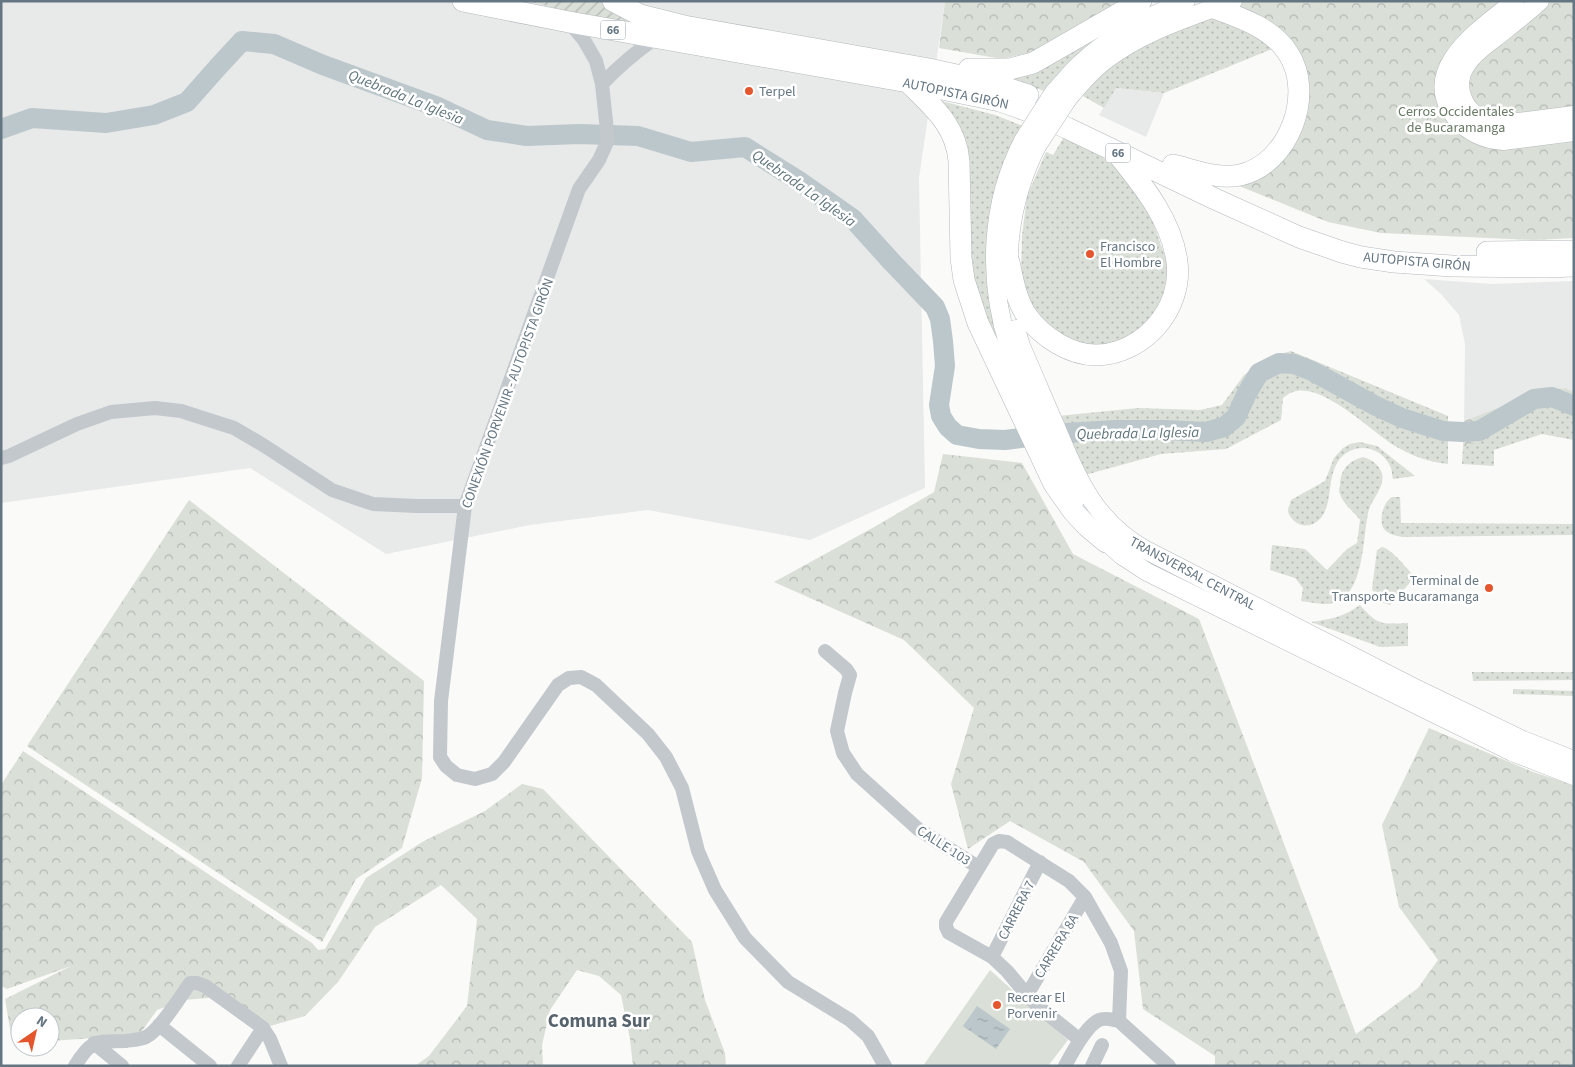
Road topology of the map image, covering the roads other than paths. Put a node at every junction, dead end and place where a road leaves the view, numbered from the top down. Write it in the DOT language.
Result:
graph roads {
  1 [pos="463,1"];
  2 [pos="498,1"];
  3 [pos="613,1"];
  4 [pos="1141,1"];
  5 [pos="1186,1"];
  6 [pos="1515,1"];
  7 [pos="1540,1"];
  8 [pos="1224,5"];
  9 [pos="545,17"];
  10 [pos="569,22"];
  11 [pos="657,37"];
  12 [pos="929,69"];
  13 [pos="908,82"];
  14 [pos="602,84"];
  15 [pos="1061,96"];
  16 [pos="1574,115"];
  17 [pos="1574,132"];
  18 [pos="1031,142"];
  19 [pos="1117,152"];
  20 [pos="1173,165"];
  21 [pos="1574,251"];
  22 [pos="1009,262"];
  23 [pos="1574,266"];
  24 [pos="1038,419"];
  25 [pos="1054,456"];
  26 [pos="1,458"];
  27 [pos="465,506"];
  28 [pos="1106,542"];
  29 [pos="825,652"];
  30 [pos="1574,760"];
  31 [pos="1574,776"];
  32 [pos="1040,862"];
  33 [pos="978,867"];
  34 [pos="1085,897"];
  35 [pos="992,958"];
  36 [pos="1027,995"];
  37 [pos="1120,1021"];
  38 [pos="159,1025"];
  39 [pos="263,1028"];
  40 [pos="1080,1040"];
  41 [pos="94,1043"];
  42 [pos="1102,1045"];
  43 [pos="241,1063"];
  44 [pos="75,1066"];
  45 [pos="122,1066"];
  46 [pos="210,1066"];
  47 [pos="281,1066"];
  48 [pos="885,1066"];
  49 [pos="1064,1066"];
  50 [pos="1092,1066"];
  51 [pos="1169,1066"];
  1 -- 9 [label="highway, AUTOPISTA GIRÓN / 66"];
  2 -- 9 [label="highway"];
  3 -- 12 [label="highway, AUTOPISTA GIRÓN / 66"];
  4 -- 12 [label="highway"];
  5 -- 15 [label="main road"];
  6 -- 17 [label="main road"];
  7 -- 16 [label="main road"];
  8 -- 15 [label="main road"];
  8 -- 20 [label="highway"];
  9 -- 10 [label="highway, AUTOPISTA GIRÓN / 66"];
  10 -- 11 [label="highway, AUTOPISTA GIRÓN / 66"];
  10 -- 14 [label="street, CONEXIÓN PORVENIR - AUTOPISTA GIRÓN"];
  11 -- 13 [label="highway, AUTOPISTA GIRÓN / 66"];
  11 -- 14 [label="street"];
  12 -- 20 [label="highway, AUTOPISTA GIRÓN / 66"];
  13 -- 19 [label="highway, AUTOPISTA GIRÓN / 66"];
  13 -- 24 [label="highway"];
  14 -- 27 [label="street, CONEXIÓN PORVENIR - AUTOPISTA GIRÓN"];
  15 -- 18 [label="main road, bridge"];
  18 -- 22 [label="main road"];
  18 -- 24 [label="main road"];
  19 -- 22 [label="highway"];
  19 -- 23 [label="highway, AUTOPISTA GIRÓN / 66"];
  20 -- 21 [label="highway, AUTOPISTA GIRÓN / 66"];
  22 -- 24 [label="main road"];
  24 -- 25 [label="highway"];
  25 -- 28 [label="highway"];
  25 -- 30 [label="main road, TRANSVERSAL CENTRAL"];
  26 -- 27 [label="street"];
  27 -- 48 [label="street, CONEXIÓN PORVENIR - AUTOPISTA GIRÓN"];
  28 -- 31 [label="main road, TRANSVERSAL CENTRAL"];
  29 -- 33 [label="street, CALLE 103"];
  32 -- 33 [label="street, CALLE 103"];
  32 -- 34 [label="street, CALLE 103"];
  32 -- 35 [label="street, CARRERA 7"];
  33 -- 35 [label="street"];
  34 -- 36 [label="street, CARRERA 8A"];
  34 -- 37 [label="street, CALLE 103"];
  35 -- 36 [label="street"];
  36 -- 40 [label="street"];
  37 -- 40 [label="street"];
  37 -- 51 [label="street"];
  38 -- 39 [label="street"];
  38 -- 41 [label="street"];
  38 -- 46 [label="street"];
  39 -- 43 [label="street"];
  39 -- 47 [label="street"];
  40 -- 49 [label="street"];
  41 -- 44 [label="street"];
  41 -- 45 [label="street"];
  42 -- 50 [label="street"];
}
